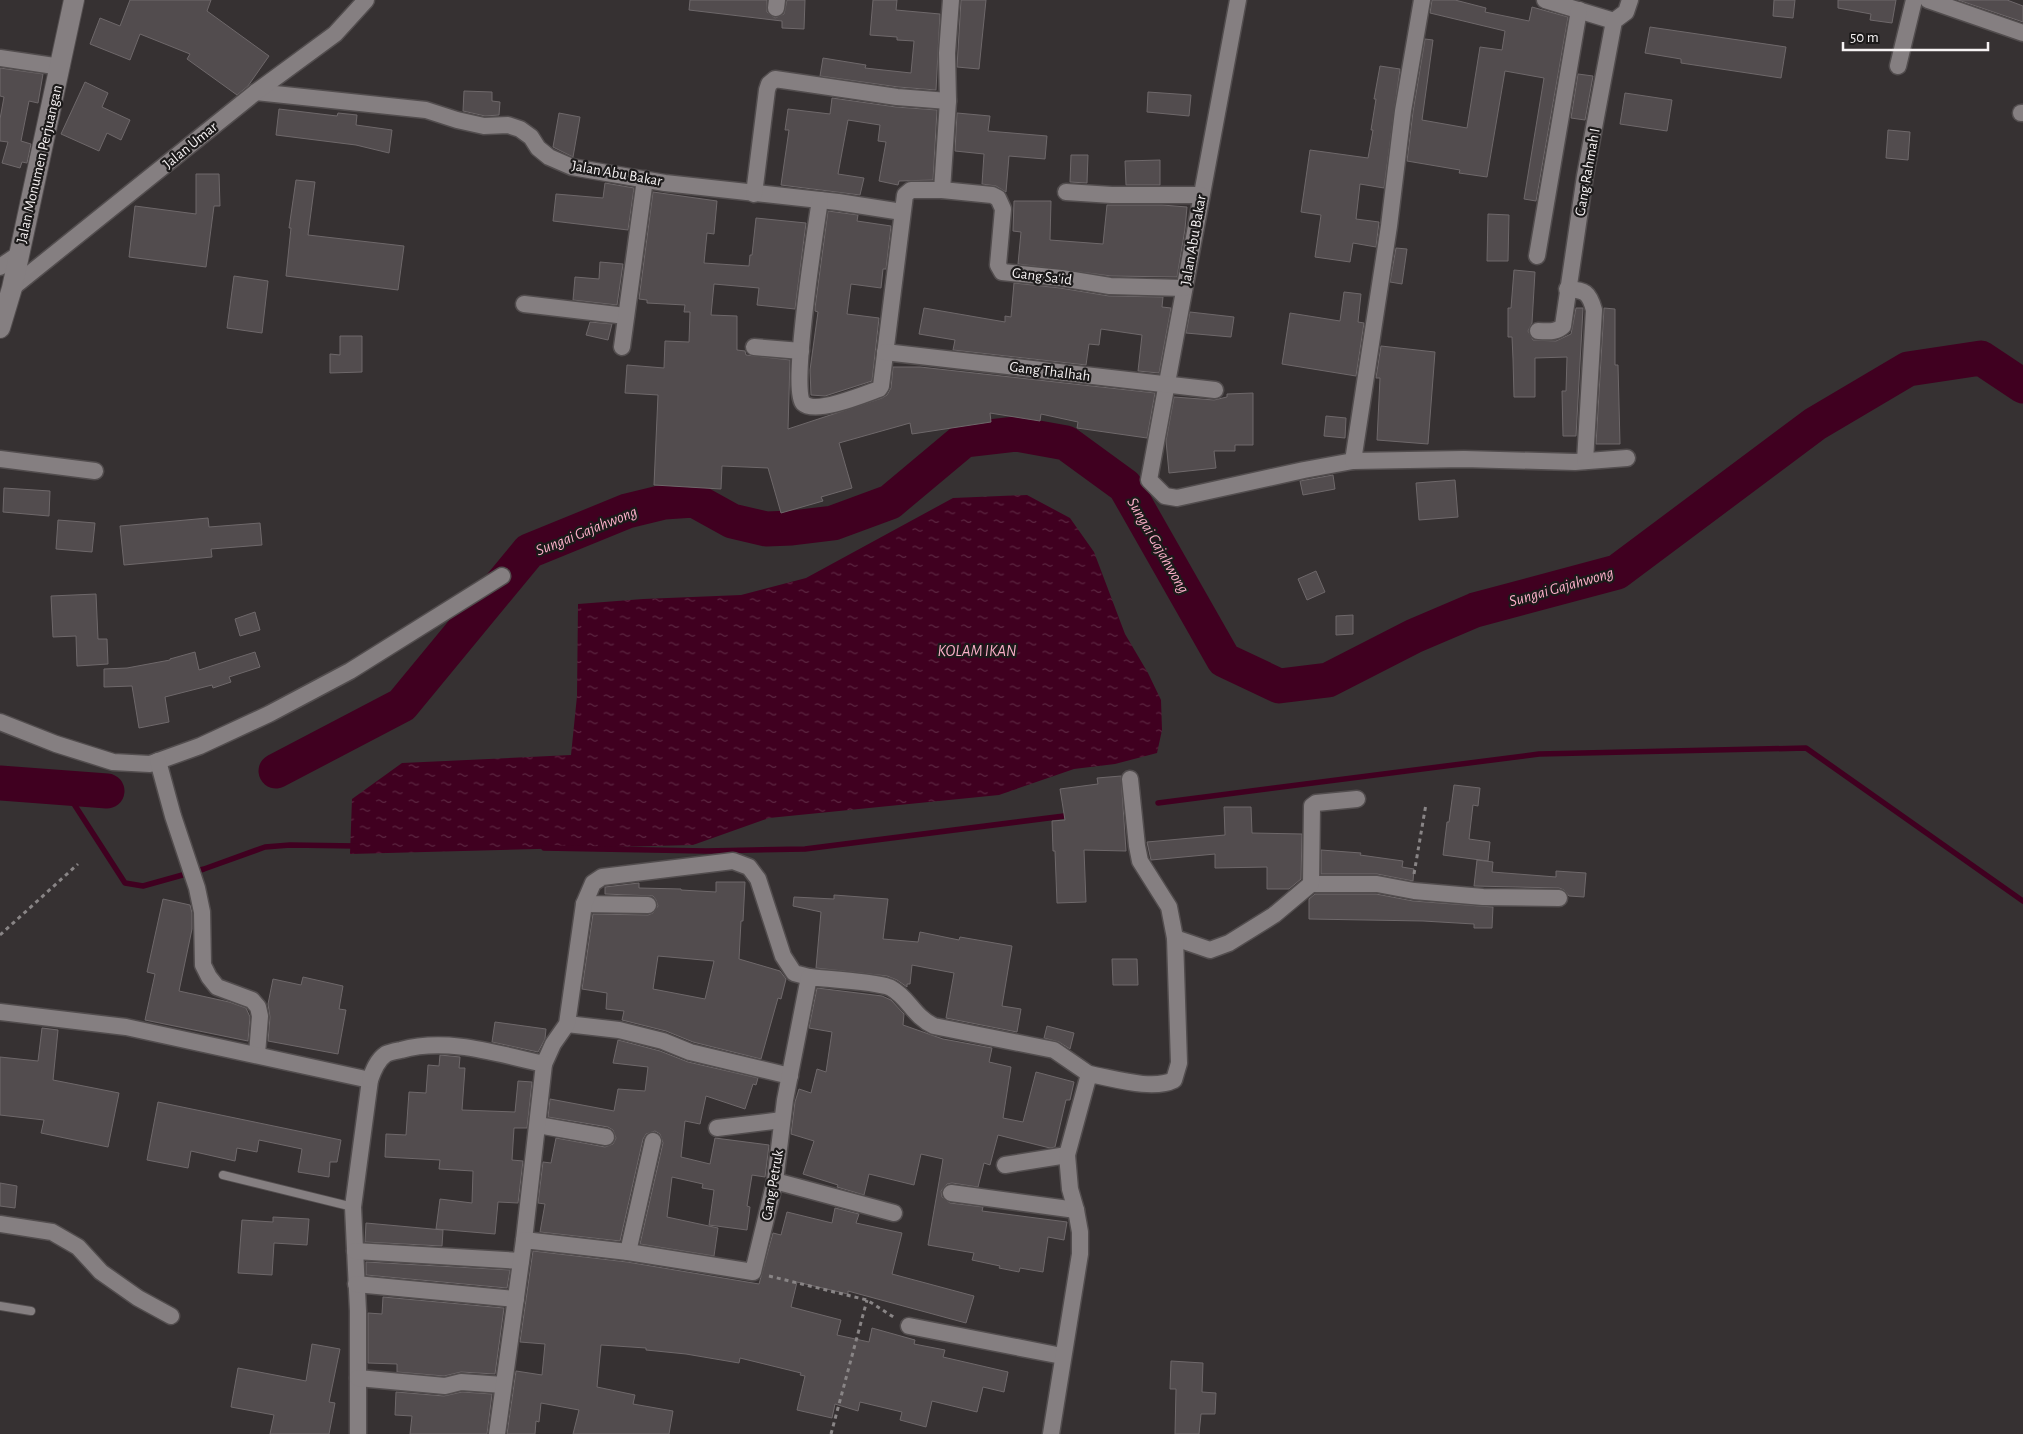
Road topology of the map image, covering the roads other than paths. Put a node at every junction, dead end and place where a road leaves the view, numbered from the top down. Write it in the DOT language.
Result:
graph roads {
  1 [pos="74,0"];
  2 [pos="366,0"];
  3 [pos="951,0"];
  4 [pos="1238,0"];
  5 [pos="1422,0"];
  6 [pos="1545,0"];
  7 [pos="1630,0"];
  8 [pos="1914,0"];
  9 [pos="1928,0"];
  10 [pos="1580,10"];
  11 [pos="1614,21"];
  12 [pos="2023,33"];
  13 [pos="0,58"];
  14 [pos="1898,66"];
  15 [pos="61,67"];
  16 [pos="256,92"];
  17 [pos="948,100"];
  18 [pos="646,179"];
  19 [pos="942,190"];
  20 [pos="1066,192"];
  21 [pos="754,194"];
  22 [pos="1201,195"];
  23 [pos="820,200"];
  24 [pos="902,212"];
  25 [pos="19,254"];
  26 [pos="1537,256"];
  27 [pos="0,267"];
  28 [pos="12,288"];
  29 [pos="1184,288"];
  30 [pos="1567,289"];
  31 [pos="524,304"];
  32 [pos="626,316"];
  33 [pos="0,328"];
  34 [pos="1538,331"];
  35 [pos="622,347"];
  36 [pos="754,347"];
  37 [pos="801,351"];
  38 [pos="884,352"];
  39 [pos="1168,384"];
  40 [pos="1215,390"];
  41 [pos="1627,458"];
  42 [pos="0,459"];
  43 [pos="1353,461"];
  44 [pos="1585,461"];
  45 [pos="95,471"];
  46 [pos="502,576"];
  47 [pos="0,722"];
  48 [pos="158,761"];
  49 [pos="1130,779"];
  50 [pos="1358,799"];
  51 [pos="1311,884"];
  52 [pos="1559,898"];
  53 [pos="584,904"];
  54 [pos="648,905"];
  55 [pos="1175,938"];
  56 [pos="809,977"];
  57 [pos="0,1012"];
  58 [pos="567,1024"];
  59 [pos="257,1054"];
  60 [pos="544,1064"];
  61 [pos="1089,1074"];
  62 [pos="790,1076"];
  63 [pos="370,1080"];
  64 [pos="782,1120"];
  65 [pos="538,1125"];
  66 [pos="717,1128"];
  67 [pos="606,1137"];
  68 [pos="653,1140"];
  69 [pos="1066,1155"];
  70 [pos="1005,1165"];
  71 [pos="223,1175"];
  72 [pos="775,1182"];
  73 [pos="951,1193"];
  74 [pos="353,1207"];
  75 [pos="1076,1210"];
  76 [pos="894,1214"];
  77 [pos="0,1224"];
  78 [pos="524,1240"];
  79 [pos="356,1251"];
  80 [pos="628,1252"];
  81 [pos="521,1261"];
  82 [pos="356,1284"];
  83 [pos="516,1299"];
  84 [pos="0,1306"];
  85 [pos="31,1310"];
  86 [pos="171,1316"];
  87 [pos="909,1326"];
  88 [pos="1062,1356"];
  89 [pos="358,1378"];
  90 [pos="503,1385"];
  91 [pos="358,1434"];
  92 [pos="497,1434"];
  93 [pos="1051,1434"];
  1 -- 15 [label="street, Jalan Monumen Perjuangan"];
  2 -- 16 [label="street, Jalan Umar"];
  3 -- 17 [label="street"];
  4 -- 22 [label="street, Jalan Abu Bakar"];
  5 -- 43 [label="street"];
  6 -- 10 [label="street"];
  7 -- 11 [label="street, Gang Rahmah I"];
  8 -- 14 [label="street"];
  9 -- 12 [label="street"];
  10 -- 11 [label="street"];
  10 -- 26 [label="street"];
  11 -- 30 [label="street, Gang Rahmah I"];
  13 -- 15 [label="street"];
  15 -- 25 [label="street, Jalan Monumen Perjuangan"];
  16 -- 18 [label="street, Jalan Abu Bakar"];
  16 -- 28 [label="street, Jalan Umar"];
  17 -- 19 [label="street"];
  17 -- 21 [label="street"];
  18 -- 21 [label="street, Jalan Abu Bakar"];
  18 -- 32 [label="street"];
  19 -- 24 [label="street"];
  19 -- 29 [label="street, Gang Sa'id"];
  20 -- 22 [label="street"];
  21 -- 23 [label="street, Jalan Abu Bakar"];
  22 -- 29 [label="street, Jalan Abu Bakar"];
  23 -- 24 [label="street, Jalan Abu Bakar"];
  23 -- 37 [label="street"];
  24 -- 38 [label="street"];
  25 -- 27 [label="street"];
  25 -- 28 [label="street, Jalan Monumen Perjuangan"];
  28 -- 33 [label="street, Jalan Monumen Perjuangan"];
  29 -- 39 [label="street, Jalan Abu Bakar"];
  30 -- 34 [label="street, Gang Rahmah I"];
  30 -- 44 [label="street"];
  31 -- 32 [label="street"];
  32 -- 35 [label="street"];
  36 -- 37 [label="street"];
  37 -- 38 [label="street"];
  38 -- 39 [label="street, Gang Thalhah"];
  39 -- 40 [label="street, Gang Thalhah"];
  39 -- 43 [label="street, Jalan Abu Bakar"];
  41 -- 44 [label="street"];
  42 -- 45 [label="street"];
  43 -- 44 [label="street"];
  46 -- 48 [label="street"];
  47 -- 48 [label="street"];
  48 -- 59 [label="street"];
  49 -- 55 [label="street"];
  50 -- 51 [label="street"];
  51 -- 52 [label="street"];
  51 -- 55 [label="street"];
  53 -- 54 [label="street"];
  53 -- 56 [label="street"];
  53 -- 58 [label="street"];
  55 -- 61 [label="street"];
  56 -- 61 [label="street"];
  56 -- 62 [label="street, Gang Petruk"];
  57 -- 59 [label="street"];
  58 -- 60 [label="street"];
  58 -- 62 [label="street"];
  59 -- 63 [label="street"];
  60 -- 63 [label="street"];
  60 -- 65 [label="street"];
  61 -- 69 [label="street"];
  62 -- 64 [label="street, Gang Petruk"];
  63 -- 74 [label="street"];
  64 -- 66 [label="street"];
  64 -- 72 [label="street, Gang Petruk"];
  65 -- 67 [label="street"];
  65 -- 78 [label="street"];
  68 -- 80 [label="street"];
  69 -- 70 [label="street"];
  69 -- 75 [label="street"];
  71 -- 74 [label="lane"];
  72 -- 76 [label="street"];
  72 -- 80 [label="street, Gang Petruk"];
  73 -- 75 [label="street"];
  74 -- 79 [label="street"];
  75 -- 88 [label="street"];
  77 -- 86 [label="street"];
  78 -- 80 [label="street"];
  78 -- 81 [label="street"];
  79 -- 81 [label="street"];
  79 -- 82 [label="street"];
  81 -- 83 [label="street"];
  82 -- 83 [label="street"];
  82 -- 89 [label="street"];
  83 -- 90 [label="street"];
  84 -- 85 [label="lane"];
  87 -- 88 [label="street"];
  88 -- 93 [label="street"];
  89 -- 90 [label="street"];
  89 -- 91 [label="street"];
  90 -- 92 [label="street"];
}
